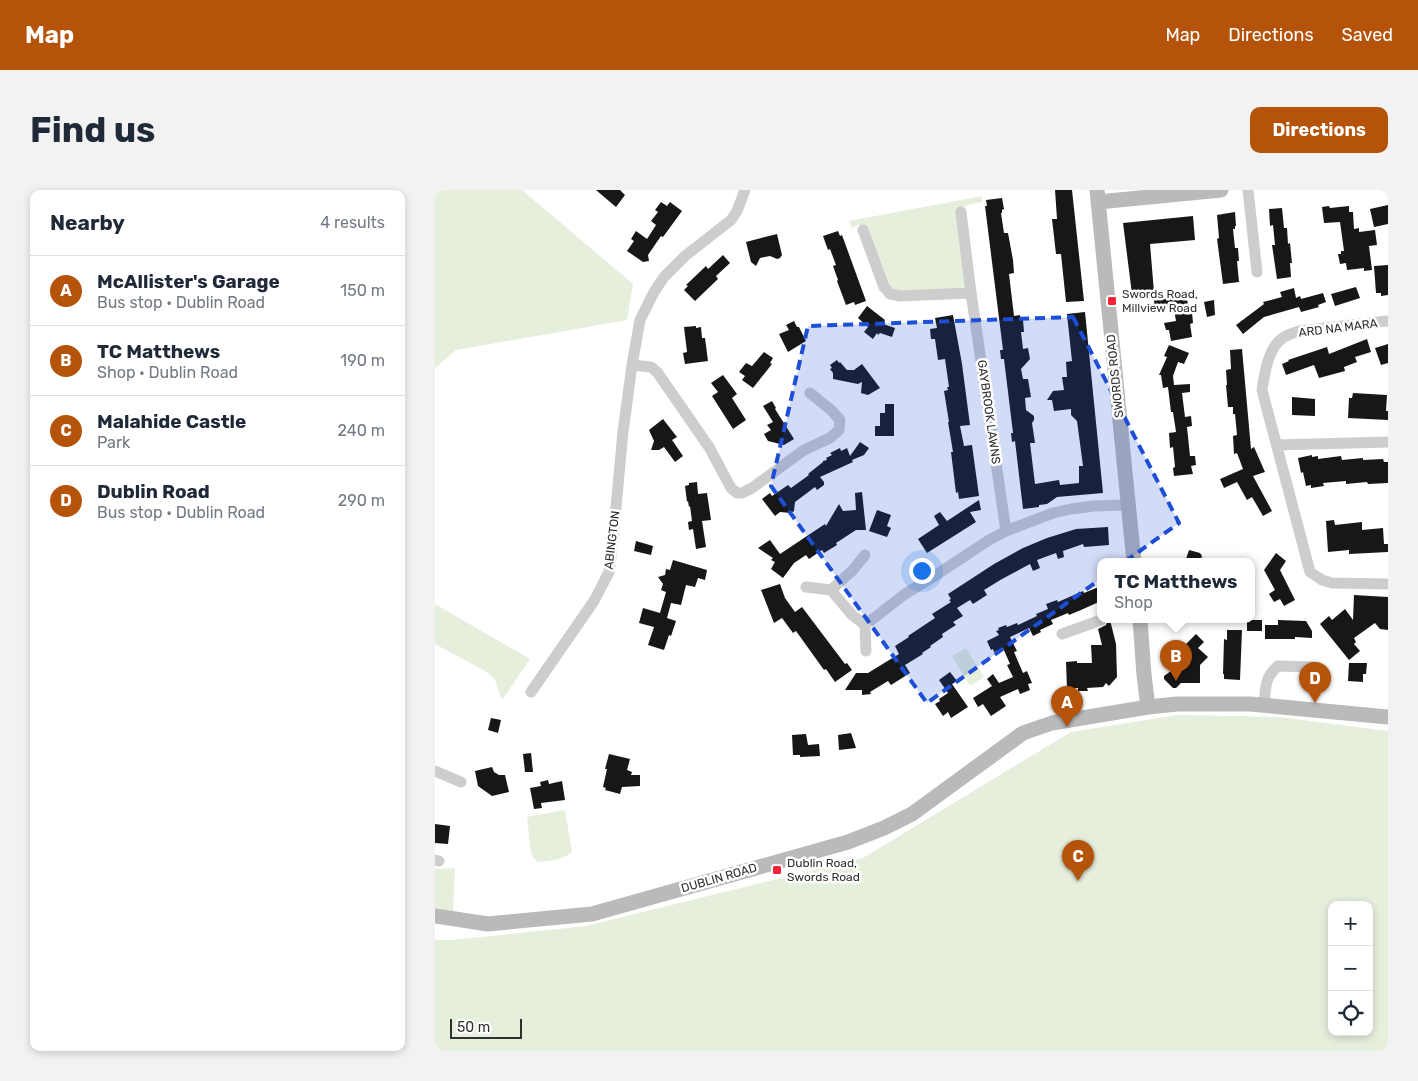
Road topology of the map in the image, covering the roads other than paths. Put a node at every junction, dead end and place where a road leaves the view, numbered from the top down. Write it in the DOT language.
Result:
graph roads {
  1 [pos="745,190"];
  2 [pos="1217,190"];
  3 [pos="1221,190"];
  4 [pos="1248,190"];
  5 [pos="1097,196"];
  6 [pos="961,212"];
  7 [pos="863,230"];
  8 [pos="1257,272"];
  9 [pos="971,293"];
  10 [pos="1388,321"];
  11 [pos="632,365"];
  12 [pos="810,393"];
  13 [pos="1388,442"];
  14 [pos="1277,444"];
  15 [pos="1128,505"];
  16 [pos="1006,531"];
  17 [pos="865,555"];
  18 [pos="1134,558"];
  19 [pos="1388,584"];
  20 [pos="806,587"];
  21 [pos="831,590"];
  22 [pos="1097,621"];
  23 [pos="1140,623"];
  24 [pos="865,625"];
  25 [pos="1063,634"];
  26 [pos="866,651"];
  27 [pos="1314,667"];
  28 [pos="531,692"];
  29 [pos="1264,705"];
  30 [pos="1148,707"];
  31 [pos="1388,717"];
  32 [pos="435,771"];
  33 [pos="461,782"];
  34 [pos="435,916"];
  1 -- 11 [label="street, ABINGTON"];
  2 -- 3 [label="main road"];
  2 -- 5 [label="main road"];
  4 -- 8 [label="street"];
  5 -- 15 [label="main road, SWORDS ROAD"];
  6 -- 9 [label="street, GAYBROOK LAWNS"];
  7 -- 9 [label="street"];
  9 -- 16 [label="street, GAYBROOK LAWNS"];
  10 -- 14 [label="street, ARD NA MARA"];
  11 -- 12 [label="street"];
  11 -- 28 [label="street, ABINGTON"];
  13 -- 14 [label="street"];
  14 -- 19 [label="street, ARD NA MARA"];
  15 -- 16 [label="street"];
  15 -- 18 [label="main road, SWORDS ROAD"];
  16 -- 24 [label="street"];
  17 -- 21 [label="street"];
  20 -- 21 [label="street"];
  21 -- 24 [label="street"];
  22 -- 25 [label="street"];
  23 -- 30 [label="main road"];
  24 -- 26 [label="street"];
  27 -- 29 [label="street"];
  29 -- 30 [label="main road, DUBLIN ROAD"];
  29 -- 31 [label="main road, DUBLIN ROAD"];
  30 -- 34 [label="main road, DUBLIN ROAD"];
  32 -- 33 [label="street"];
}
